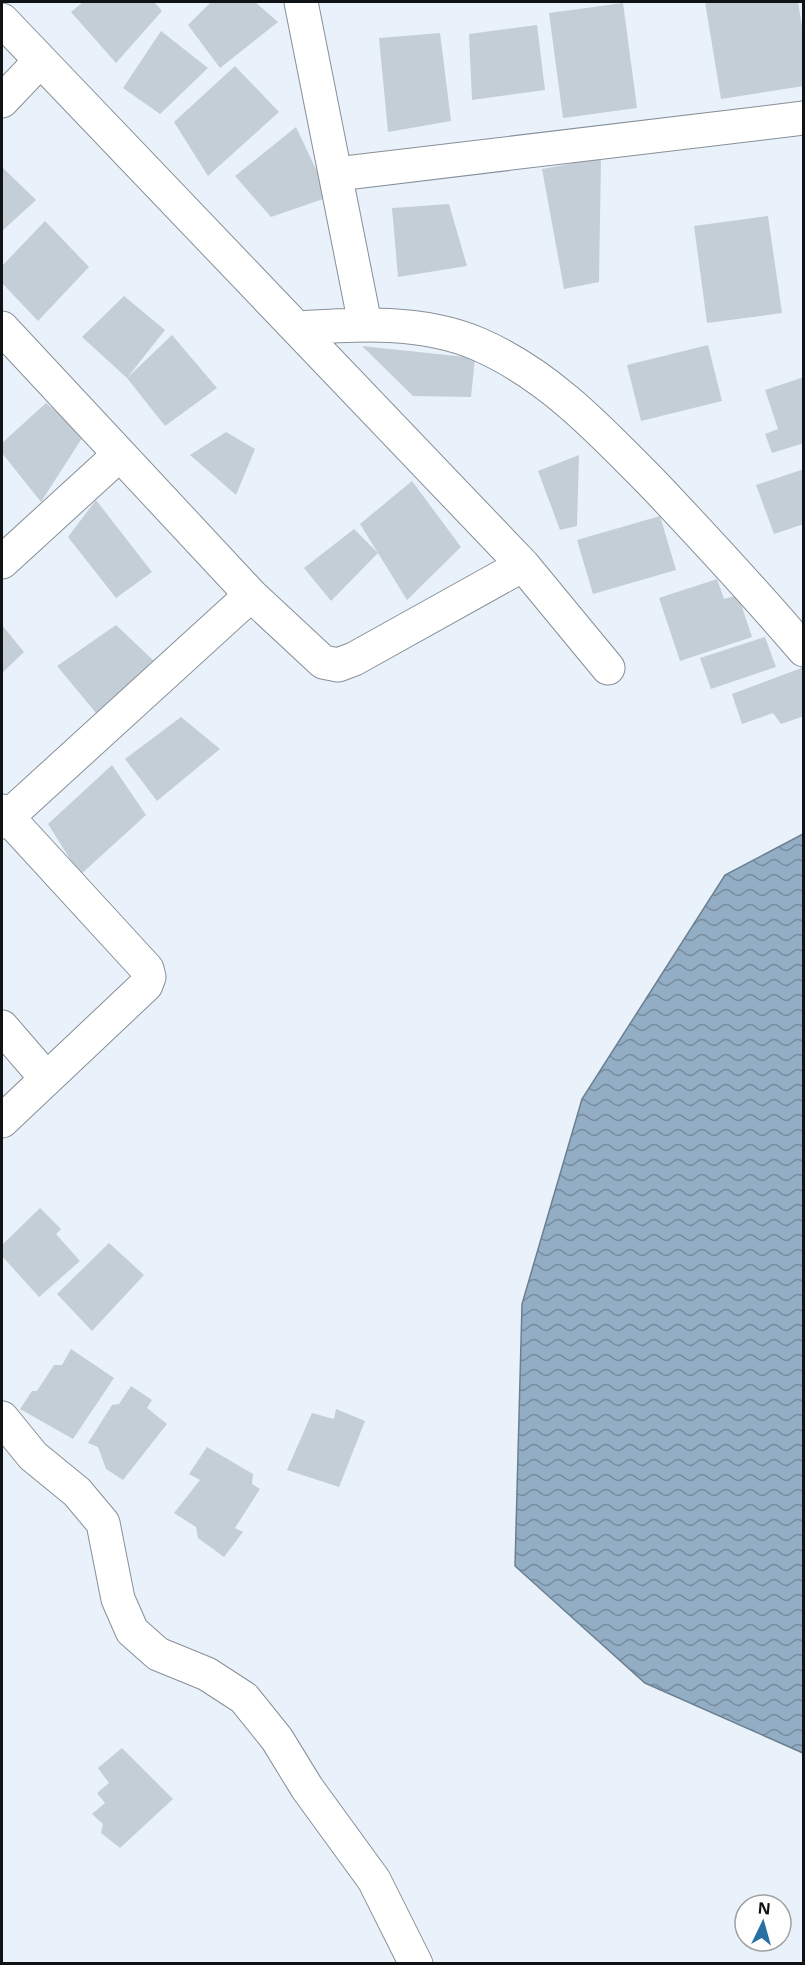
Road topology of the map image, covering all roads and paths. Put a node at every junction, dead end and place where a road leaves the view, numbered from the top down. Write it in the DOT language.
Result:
graph roads {
  1 [pos="301,2"];
  2 [pos="2,20"];
  3 [pos="40,61"];
  4 [pos="2,101"];
  5 [pos="804,118"];
  6 [pos="337,174"];
  7 [pos="365,324"];
  8 [pos="2,328"];
  9 [pos="299,328"];
  10 [pos="118,456"];
  11 [pos="2,562"];
  12 [pos="523,565"];
  13 [pos="251,595"];
  14 [pos="804,650"];
  15 [pos="608,668"];
  16 [pos="3,817"];
  17 [pos="2,1027"];
  18 [pos="46,1078"];
  19 [pos="2,1121"];
  20 [pos="2,1418"];
  21 [pos="416,1964"];
  1 -- 6 [label="street"];
  2 -- 3 [label="street"];
  3 -- 4 [label="street"];
  3 -- 9 [label="street"];
  5 -- 6 [label="street"];
  6 -- 7 [label="street"];
  7 -- 9 [label="street"];
  7 -- 14 [label="street"];
  8 -- 10 [label="street"];
  9 -- 12 [label="street"];
  10 -- 11 [label="street"];
  10 -- 13 [label="street"];
  12 -- 13 [label="street"];
  12 -- 15 [label="street"];
  13 -- 16 [label="street"];
  16 -- 18 [label="street"];
  17 -- 18 [label="street"];
  18 -- 19 [label="street"];
  20 -- 21 [label="street"];
}
